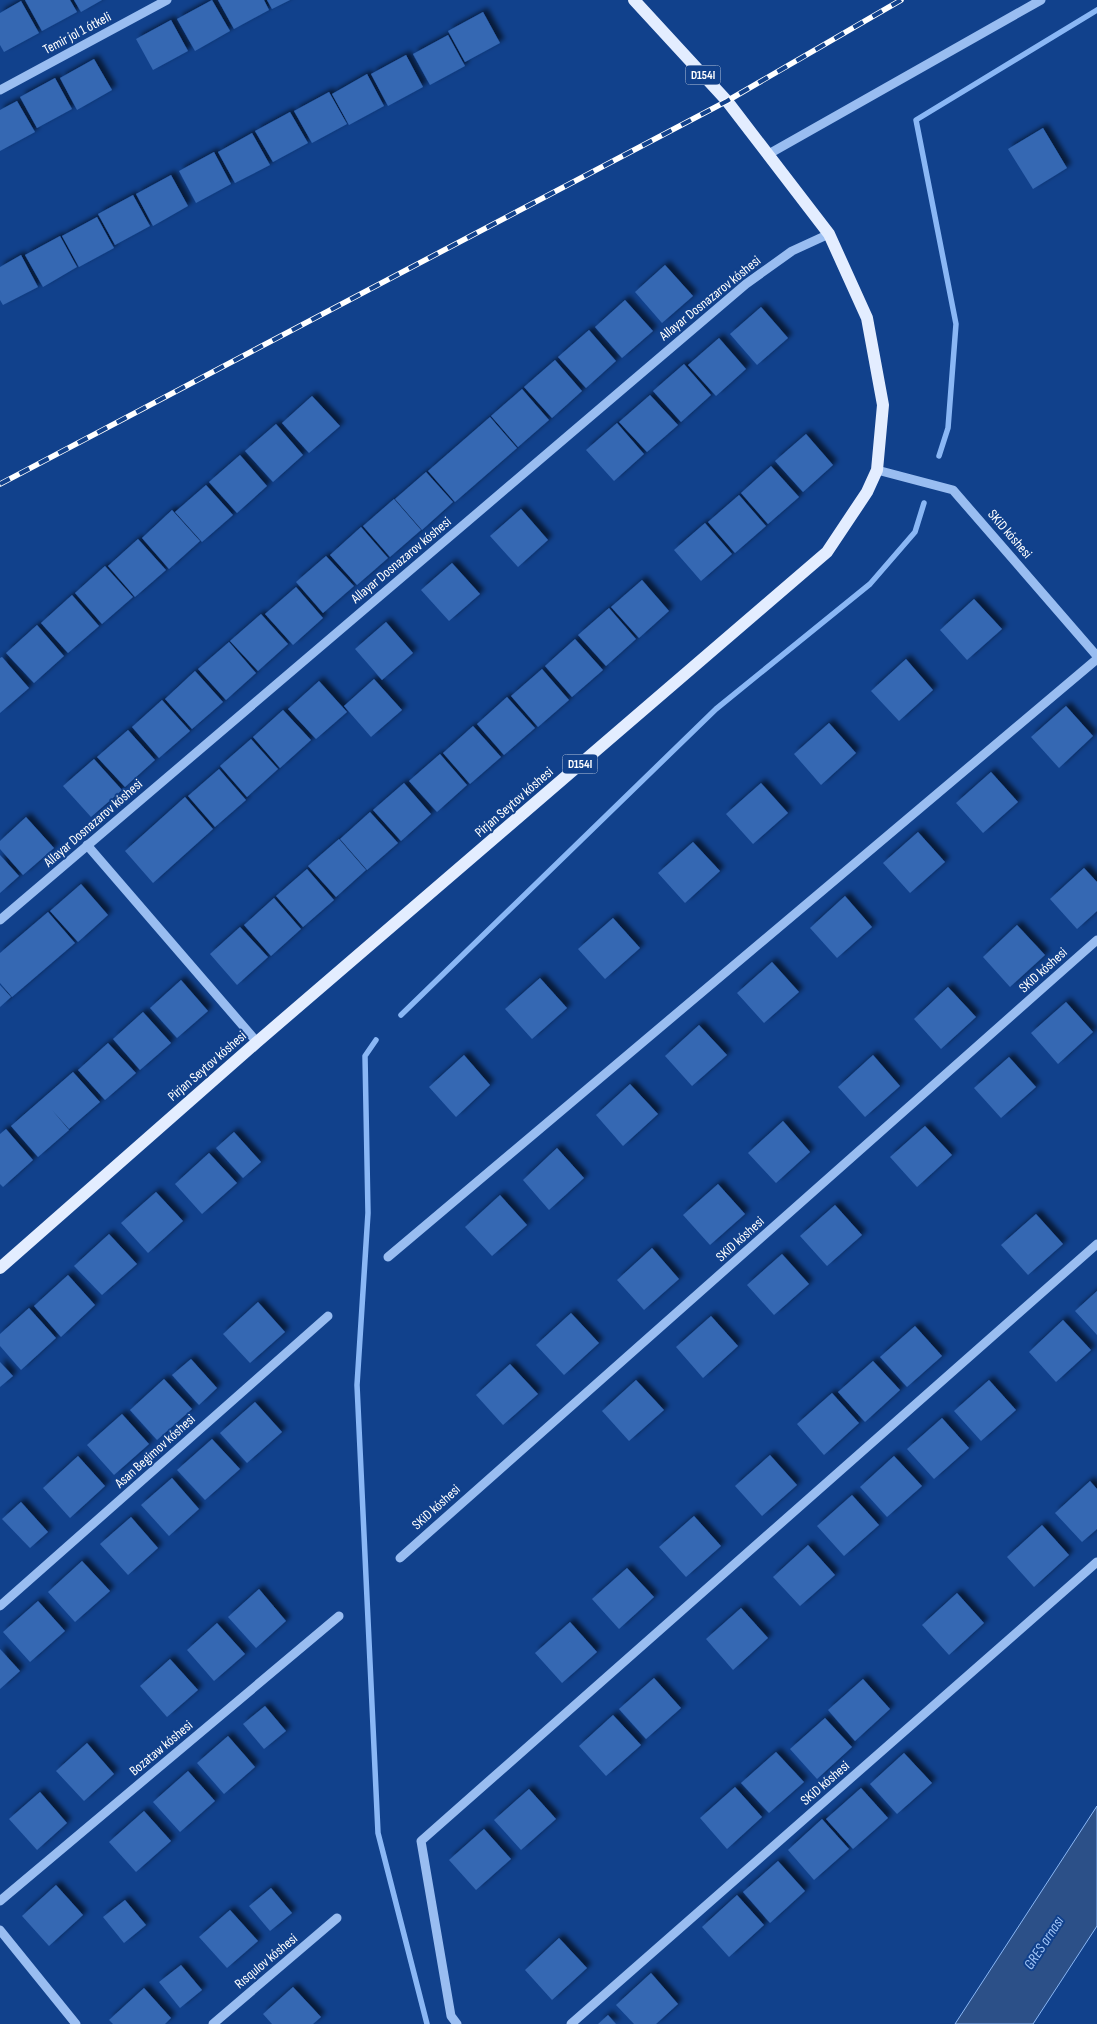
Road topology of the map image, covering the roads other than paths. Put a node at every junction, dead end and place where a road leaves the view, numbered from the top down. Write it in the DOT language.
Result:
graph roads {
  1 [pos="167,0"];
  2 [pos="637,0"];
  3 [pos="1041,0"];
  4 [pos="0,90"];
  5 [pos="766,155"];
  6 [pos="829,234"];
  7 [pos="877,470"];
  8 [pos="1097,657"];
  9 [pos="87,845"];
  10 [pos="0,920"];
  11 [pos="1097,940"];
  12 [pos="257,1042"];
  13 [pos="1097,1244"];
  14 [pos="388,1257"];
  15 [pos="0,1268"];
  16 [pos="328,1316"];
  17 [pos="400,1558"];
  18 [pos="1097,1562"];
  19 [pos="0,1606"];
  20 [pos="339,1616"];
  21 [pos="0,1901"];
  22 [pos="337,1918"];
  23 [pos="0,1930"];
  24 [pos="76,2024"];
  25 [pos="212,2024"];
  26 [pos="457,2024"];
  27 [pos="571,2024"];
  1 -- 4 [label="street, Temir jol 1 ótkeli"];
  2 -- 5 [label="main road, D154l"];
  3 -- 5 [label="street"];
  5 -- 6 [label="main road, Pirjan Seytov kóshesi / D154l"];
  6 -- 7 [label="main road, Pirjan Seytov kóshesi / D154l"];
  6 -- 9 [label="street, Allayar Dosnazarov kóshesi"];
  7 -- 8 [label="street, SKiD kóshesi"];
  7 -- 12 [label="main road, Pirjan Seytov kóshesi / D154l"];
  8 -- 14 [label="street, SKiD kóshesi"];
  9 -- 10 [label="street, Allayar Dosnazarov kóshesi"];
  9 -- 12 [label="street"];
  11 -- 17 [label="street, SKiD kóshesi"];
  12 -- 15 [label="main road, Pirjan Seytov kóshesi / D154l"];
  13 -- 26 [label="street"];
  16 -- 19 [label="street, Asan Begimov kóshesi"];
  18 -- 27 [label="street, SKiD kóshesi"];
  20 -- 21 [label="street, Bozataw kóshesi"];
  22 -- 25 [label="street, Rısqulov kóshesi"];
  23 -- 24 [label="street"];
}
